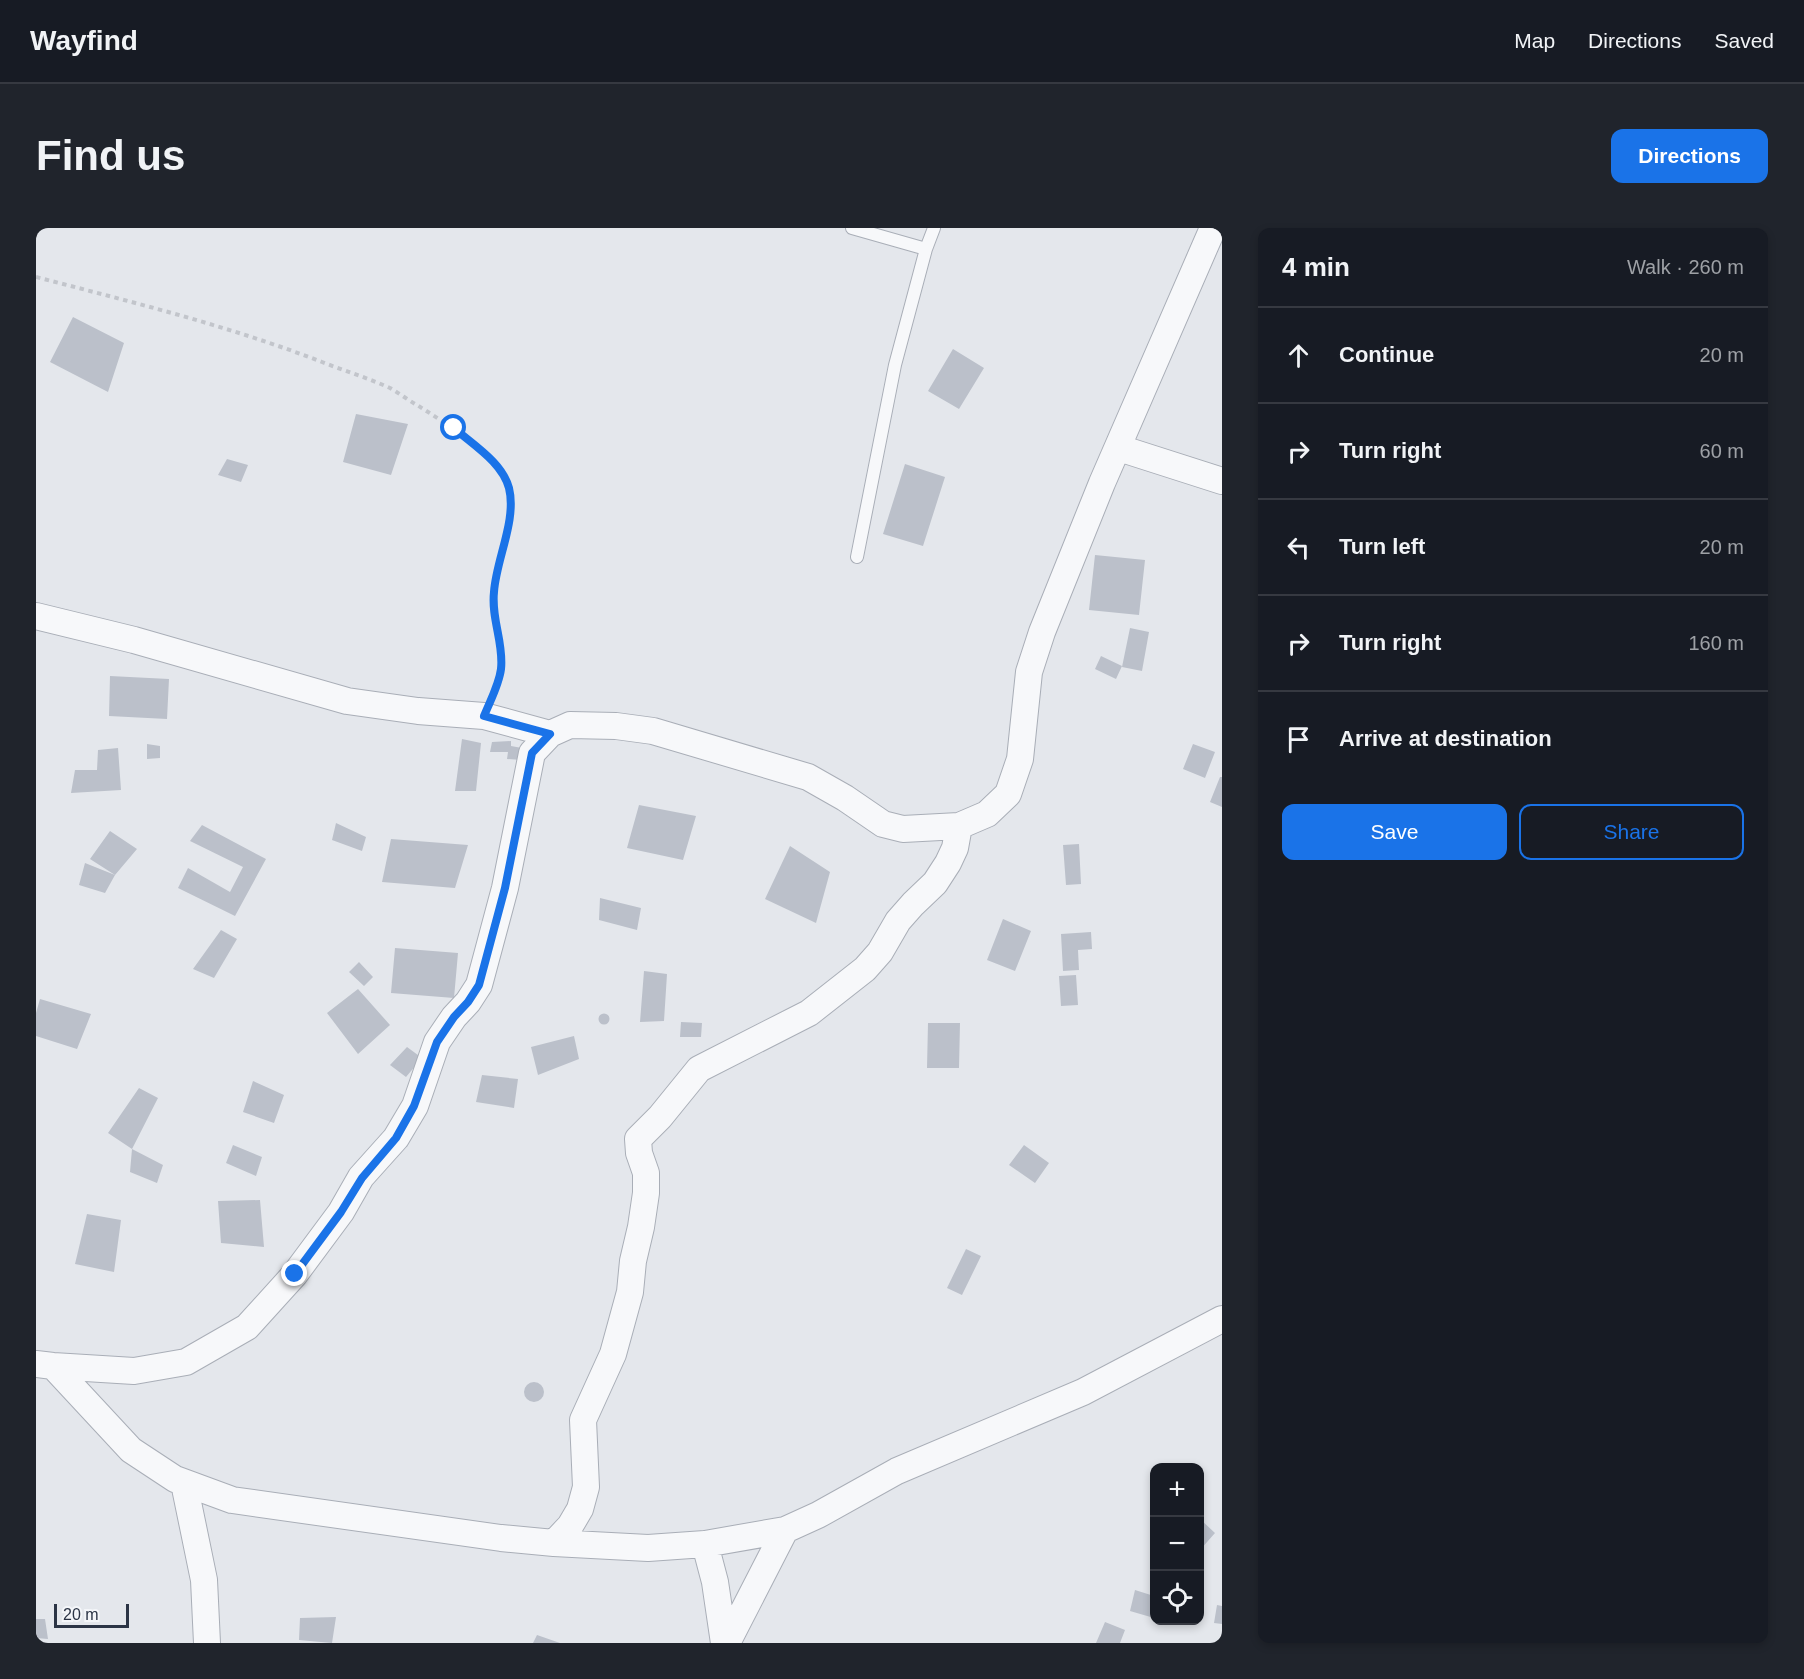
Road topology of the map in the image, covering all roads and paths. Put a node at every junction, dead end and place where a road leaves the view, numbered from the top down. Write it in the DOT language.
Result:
graph roads {
  1 [pos="852,228"];
  2 [pos="934,228"];
  3 [pos="1213,228"];
  4 [pos="926,249"];
  5 [pos="36,277"];
  6 [pos="1119,448"];
  7 [pos="1222,481"];
  8 [pos="857,557"];
  9 [pos="36,616"];
  10 [pos="484,716"];
  11 [pos="550,734"];
  12 [pos="959,826"];
  13 [pos="1222,1319"];
  14 [pos="45,1365"];
  15 [pos="184,1483"];
  16 [pos="785,1530"];
  17 [pos="554,1543"];
  18 [pos="705,1544"];
  19 [pos="207,1643"];
  20 [pos="725,1643"];
  1 -- 4 [label="lane"];
  2 -- 4 [label="lane"];
  3 -- 6 [label="street"];
  4 -- 8 [label="lane"];
  5 -- 10 [label="path"];
  6 -- 7 [label="street"];
  6 -- 12 [label="street"];
  9 -- 10 [label="street"];
  10 -- 11 [label="street"];
  11 -- 12 [label="street"];
  11 -- 14 [label="street"];
  12 -- 17 [label="street"];
  13 -- 16 [label="street"];
  14 -- 15 [label="street"];
  15 -- 17 [label="street"];
  15 -- 19 [label="street"];
  16 -- 18 [label="street"];
  16 -- 20 [label="street"];
  17 -- 18 [label="street"];
  18 -- 20 [label="street"];
}
